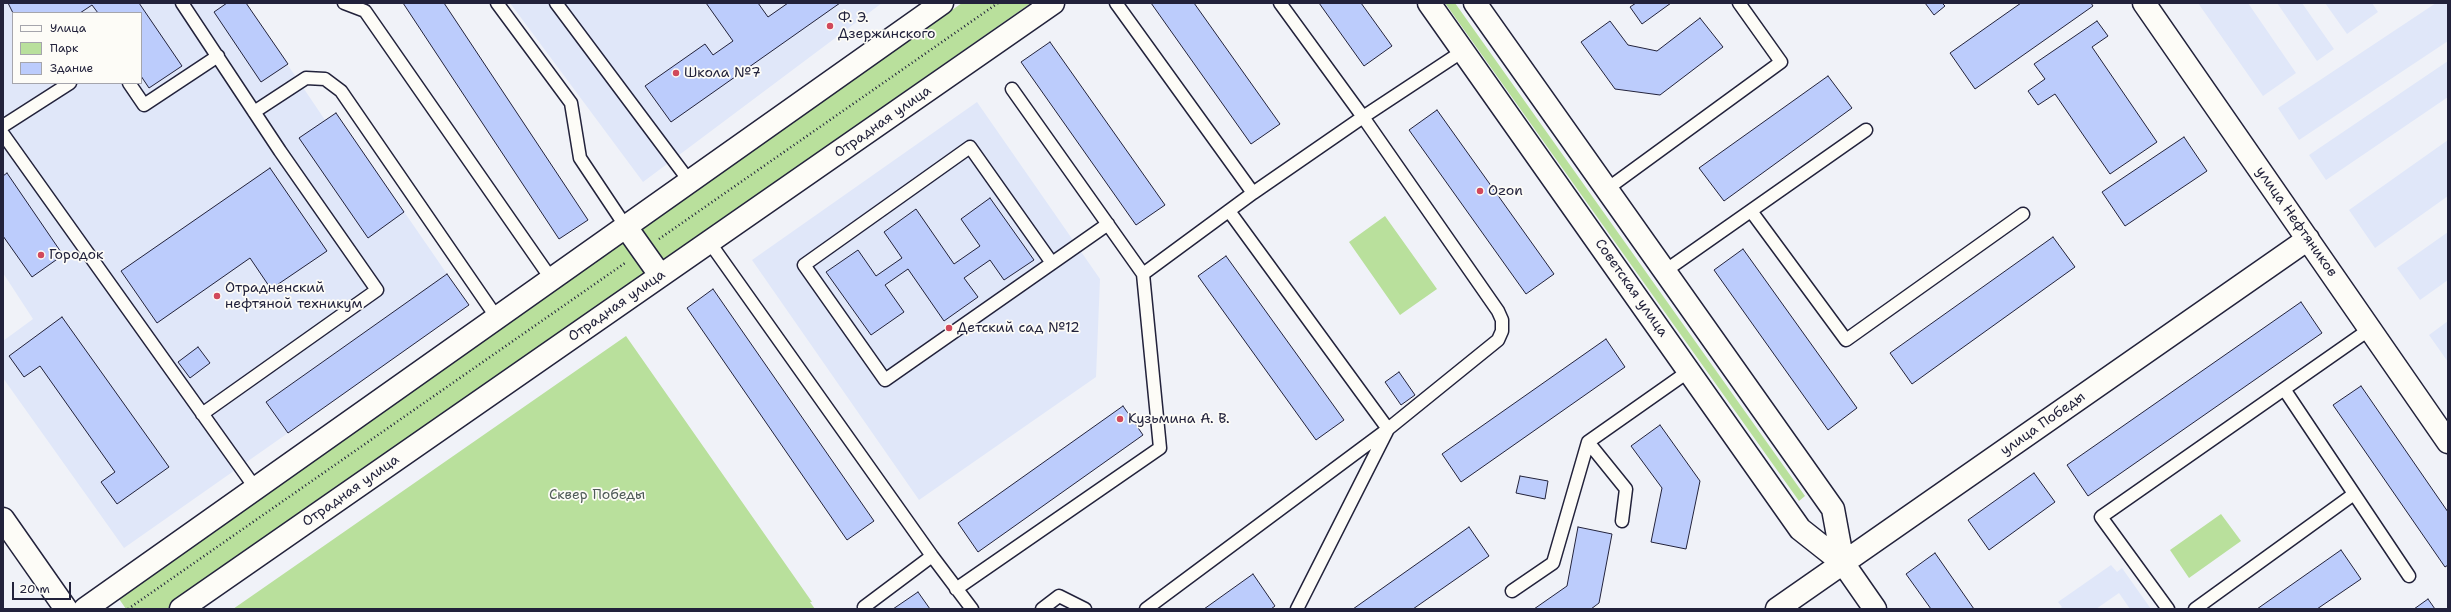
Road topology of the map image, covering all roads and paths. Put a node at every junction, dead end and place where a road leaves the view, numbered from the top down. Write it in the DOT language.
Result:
graph roads {
  1 [pos="182,3"];
  2 [pos="344,3"];
  3 [pos="497,3"];
  4 [pos="556,3"];
  5 [pos="998,3"];
  6 [pos="1053,3"];
  7 [pos="1116,3"];
  8 [pos="1280,3"];
  9 [pos="1429,3"];
  10 [pos="1739,3"];
  11 [pos="2144,3"];
  12 [pos="1482,5"];
  13 [pos="368,7"];
  14 [pos="928,7"];
  15 [pos="1463,51"];
  16 [pos="218,56"];
  17 [pos="68,84"];
  18 [pos="130,84"];
  19 [pos="1012,89"];
  20 [pos="254,112"];
  21 [pos="1363,117"];
  22 [pos="3,126"];
  23 [pos="1866,130"];
  24 [pos="4,138"];
  25 [pos="690,182"];
  26 [pos="1607,189"];
  27 [pos="1253,193"];
  28 [pos="1229,211"];
  29 [pos="1751,211"];
  30 [pos="2023,214"];
  31 [pos="1108,224"];
  32 [pos="626,227"];
  33 [pos="2308,239"];
  34 [pos="710,243"];
  35 [pos="643,250"];
  36 [pos="1052,263"];
  37 [pos="1665,271"];
  38 [pos="1143,274"];
  39 [pos="660,276"];
  40 [pos="552,280"];
  41 [pos="497,318"];
  42 [pos="2370,329"];
  43 [pos="1689,371"];
  44 [pos="2284,389"];
  45 [pos="202,414"];
  46 [pos="1388,429"];
  47 [pos="1588,442"];
  48 [pos="2448,442"];
  49 [pos="256,489"];
  50 [pos="2354,494"];
  51 [pos="3,519"];
  52 [pos="1622,521"];
  53 [pos="932,556"];
  54 [pos="1844,563"];
  55 [pos="2409,576"];
  56 [pos="956,589"];
  57 [pos="1512,591"];
  58 [pos="66,609"];
  59 [pos="86,609"];
  60 [pos="128,609"];
  61 [pos="181,609"];
  62 [pos="865,609"];
  63 [pos="972,609"];
  64 [pos="1042,609"];
  65 [pos="1085,609"];
  66 [pos="1146,609"];
  67 [pos="1297,609"];
  68 [pos="1777,609"];
  69 [pos="1875,609"];
  70 [pos="2168,609"];
  71 [pos="2195,609"];
  1 -- 16 [label="lane"];
  2 -- 13 [label="lane"];
  3 -- 32 [label="lane"];
  4 -- 25 [label="lane"];
  5 -- 35 [label="path"];
  6 -- 34 [label="street, Отрадная улица"];
  7 -- 27 [label="lane"];
  8 -- 21 [label="lane"];
  9 -- 15 [label="street, Советская улица"];
  10 -- 26 [label="lane"];
  11 -- 33 [label="street, улица Нефтяников"];
  12 -- 26 [label="street, Советская улица"];
  13 -- 40 [label="lane"];
  14 -- 25 [label="street"];
  15 -- 21 [label="lane"];
  15 -- 43 [label="street, Советская улица"];
  16 -- 18 [label="lane"];
  16 -- 20 [label="lane"];
  17 -- 22 [label="lane"];
  19 -- 31 [label="lane"];
  20 -- 41 [label="lane"];
  20 -- 45 [label="lane"];
  21 -- 27 [label="lane"];
  21 -- 46 [label="lane"];
  23 -- 29 [label="lane"];
  24 -- 45 [label="lane"];
  25 -- 32 [label="street"];
  26 -- 37 [label="street, Советская улица"];
  27 -- 28 [label="lane"];
  28 -- 38 [label="lane"];
  28 -- 46 [label="lane"];
  29 -- 30 [label="lane"];
  29 -- 37 [label="lane"];
  31 -- 36 [label="lane"];
  31 -- 38 [label="lane"];
  32 -- 35 [label="street"];
  32 -- 40 [label="street"];
  33 -- 42 [label="street, улица Нефтяников"];
  33 -- 54 [label="street, улица Победы"];
  34 -- 39 [label="street, Отрадная улица"];
  34 -- 53 [label="lane"];
  35 -- 39 [label="street"];
  35 -- 60 [label="path"];
  36 -- 36 [label="lane"];
  37 -- 54 [label="street, Советская улица"];
  38 -- 56 [label="lane"];
  39 -- 61 [label="street, Отрадная улица"];
  40 -- 41 [label="street"];
  41 -- 49 [label="street"];
  42 -- 44 [label="lane"];
  42 -- 48 [label="street, улица Нефтяников"];
  43 -- 47 [label="lane"];
  43 -- 54 [label="street, Советская улица"];
  44 -- 50 [label="lane"];
  44 -- 70 [label="lane"];
  45 -- 49 [label="lane"];
  46 -- 66 [label="lane"];
  46 -- 67 [label="lane"];
  47 -- 52 [label="lane"];
  47 -- 57 [label="lane"];
  49 -- 59 [label="street"];
  50 -- 55 [label="lane"];
  50 -- 71 [label="lane"];
  51 -- 58 [label="street"];
  53 -- 56 [label="lane"];
  53 -- 62 [label="lane"];
  54 -- 68 [label="street, улица Победы"];
  54 -- 69 [label="street, Советская улица"];
  56 -- 63 [label="lane"];
  64 -- 65 [label="lane"];
}
